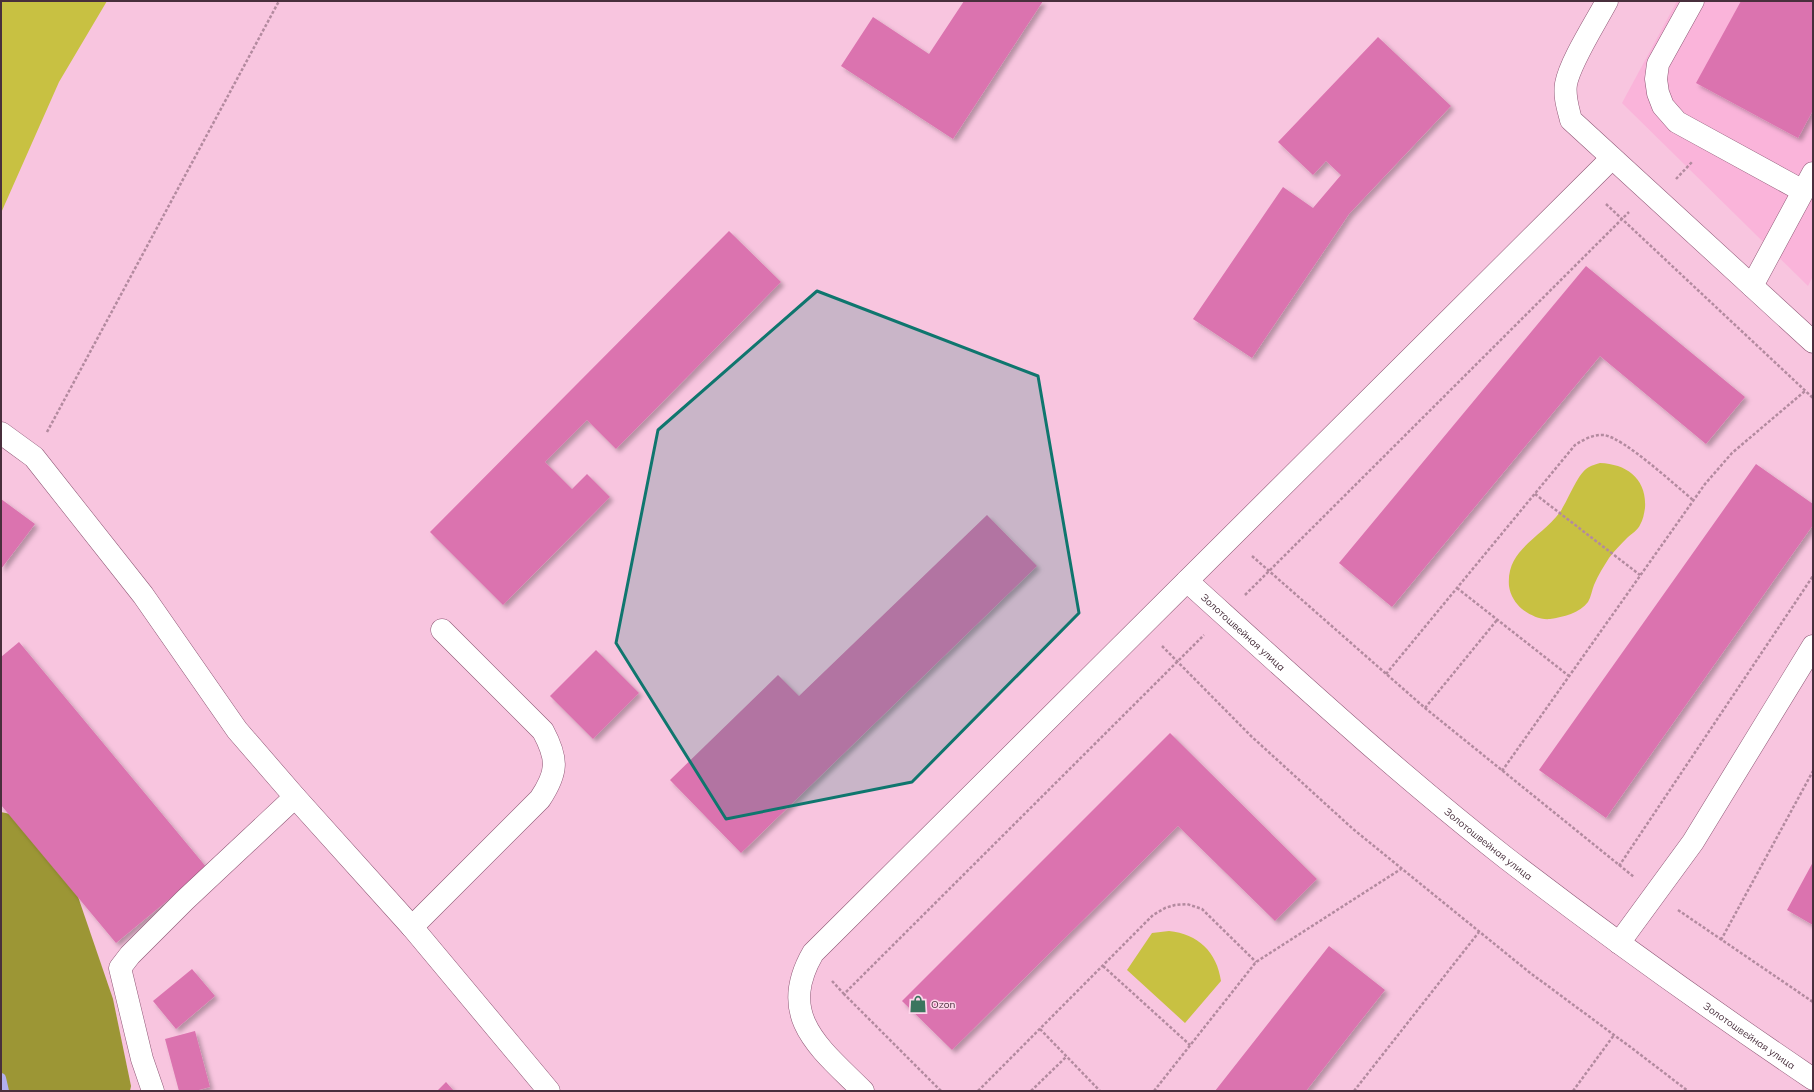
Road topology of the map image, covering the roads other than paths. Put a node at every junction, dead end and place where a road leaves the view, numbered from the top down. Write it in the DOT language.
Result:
graph roads {
  1 [pos="1607,1"];
  2 [pos="1693,1"];
  3 [pos="1612,158"];
  4 [pos="1808,182"];
  5 [pos="1752,286"];
  6 [pos="1813,342"];
  7 [pos="1,433"];
  8 [pos="1187,580"];
  9 [pos="442,630"];
  10 [pos="1813,646"];
  11 [pos="295,797"];
  12 [pos="412,927"];
  13 [pos="1619,943"];
  14 [pos="1813,1079"];
  15 [pos="153,1091"];
  16 [pos="549,1091"];
  17 [pos="863,1091"];
  1 -- 3 [label="street"];
  2 -- 4 [label="street"];
  3 -- 5 [label="street"];
  3 -- 8 [label="street"];
  4 -- 5 [label="street"];
  5 -- 6 [label="street"];
  7 -- 11 [label="street"];
  8 -- 13 [label="street, Золотошвейная улица"];
  8 -- 17 [label="street"];
  9 -- 12 [label="street"];
  10 -- 13 [label="street"];
  11 -- 12 [label="street"];
  11 -- 15 [label="street"];
  12 -- 16 [label="street"];
  13 -- 14 [label="street, Золотошвейная улица"];
}
